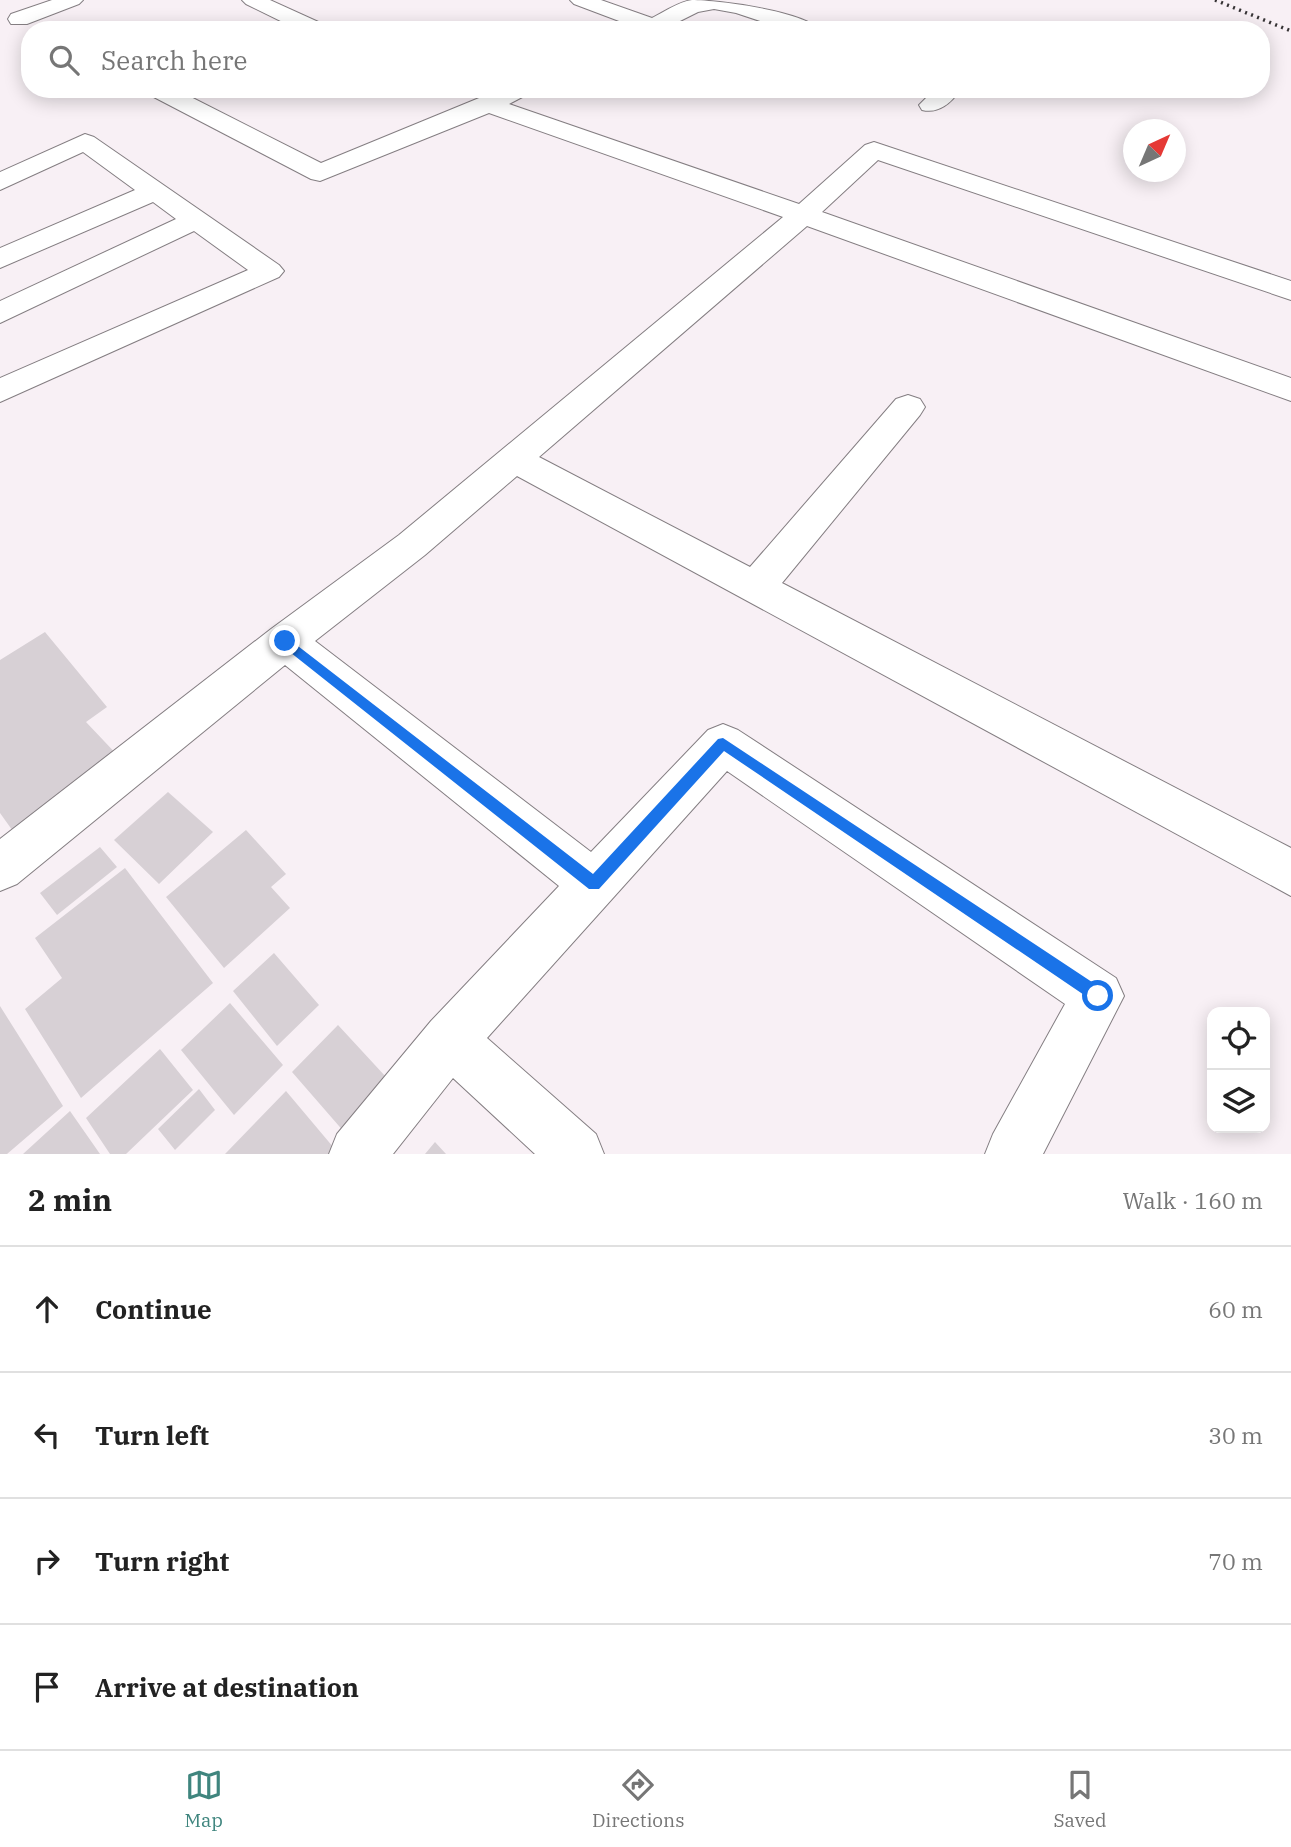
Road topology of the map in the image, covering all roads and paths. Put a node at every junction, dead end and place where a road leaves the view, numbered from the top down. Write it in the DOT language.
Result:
graph roads {
  1 [pos="72,0"];
  2 [pos="253,0"];
  3 [pos="580,0"];
  4 [pos="22,21"];
  5 [pos="298,21"];
  6 [pos="631,21"];
  7 [pos="663,21"];
  8 [pos="781,21"];
  9 [pos="21,22"];
  10 [pos="0,37"];
  11 [pos="174,98"];
  12 [pos="480,98"];
  13 [pos="476,99"];
  14 [pos="26,147"];
  15 [pos="0,159"];
  16 [pos="0,182"];
  17 [pos="155,191"];
  18 [pos="803,215"];
  19 [pos="196,220"];
  20 [pos="0,258"];
  21 [pos="1291,291"];
  22 [pos="0,313"];
  23 [pos="1291,390"];
  24 [pos="0,391"];
  25 [pos="908,407"];
  26 [pos="514,459"];
  27 [pos="755,588"];
  28 [pos="285,641"];
  29 [pos="0,868"];
  30 [pos="1291,873"];
  31 [pos="594,884"];
  32 [pos="450,1040"];
  33 [pos="357,1154"];
  34 [pos="576,1154"];
  35 [pos="1013,1154"];
  1 -- 4 [label="street"];
  2 -- 5 [label="street"];
  3 -- 6 [label="street"];
  7 -- 8 [label="street"];
  9 -- 10 [label="street"];
  11 -- 13 [label="street"];
  12 -- 13 [label="street"];
  13 -- 18 [label="street"];
  14 -- 15 [label="street"];
  16 -- 17 [label="street"];
  17 -- 19 [label="street"];
  17 -- 20 [label="street"];
  18 -- 21 [label="street"];
  18 -- 23 [label="street"];
  18 -- 26 [label="street"];
  19 -- 22 [label="street"];
  19 -- 24 [label="street"];
  25 -- 27 [label="street"];
  26 -- 27 [label="street"];
  26 -- 28 [label="street"];
  27 -- 30 [label="street"];
  28 -- 29 [label="street"];
  28 -- 31 [label="street"];
  31 -- 32 [label="street"];
  31 -- 35 [label="street"];
  32 -- 33 [label="street"];
  32 -- 34 [label="street"];
}
